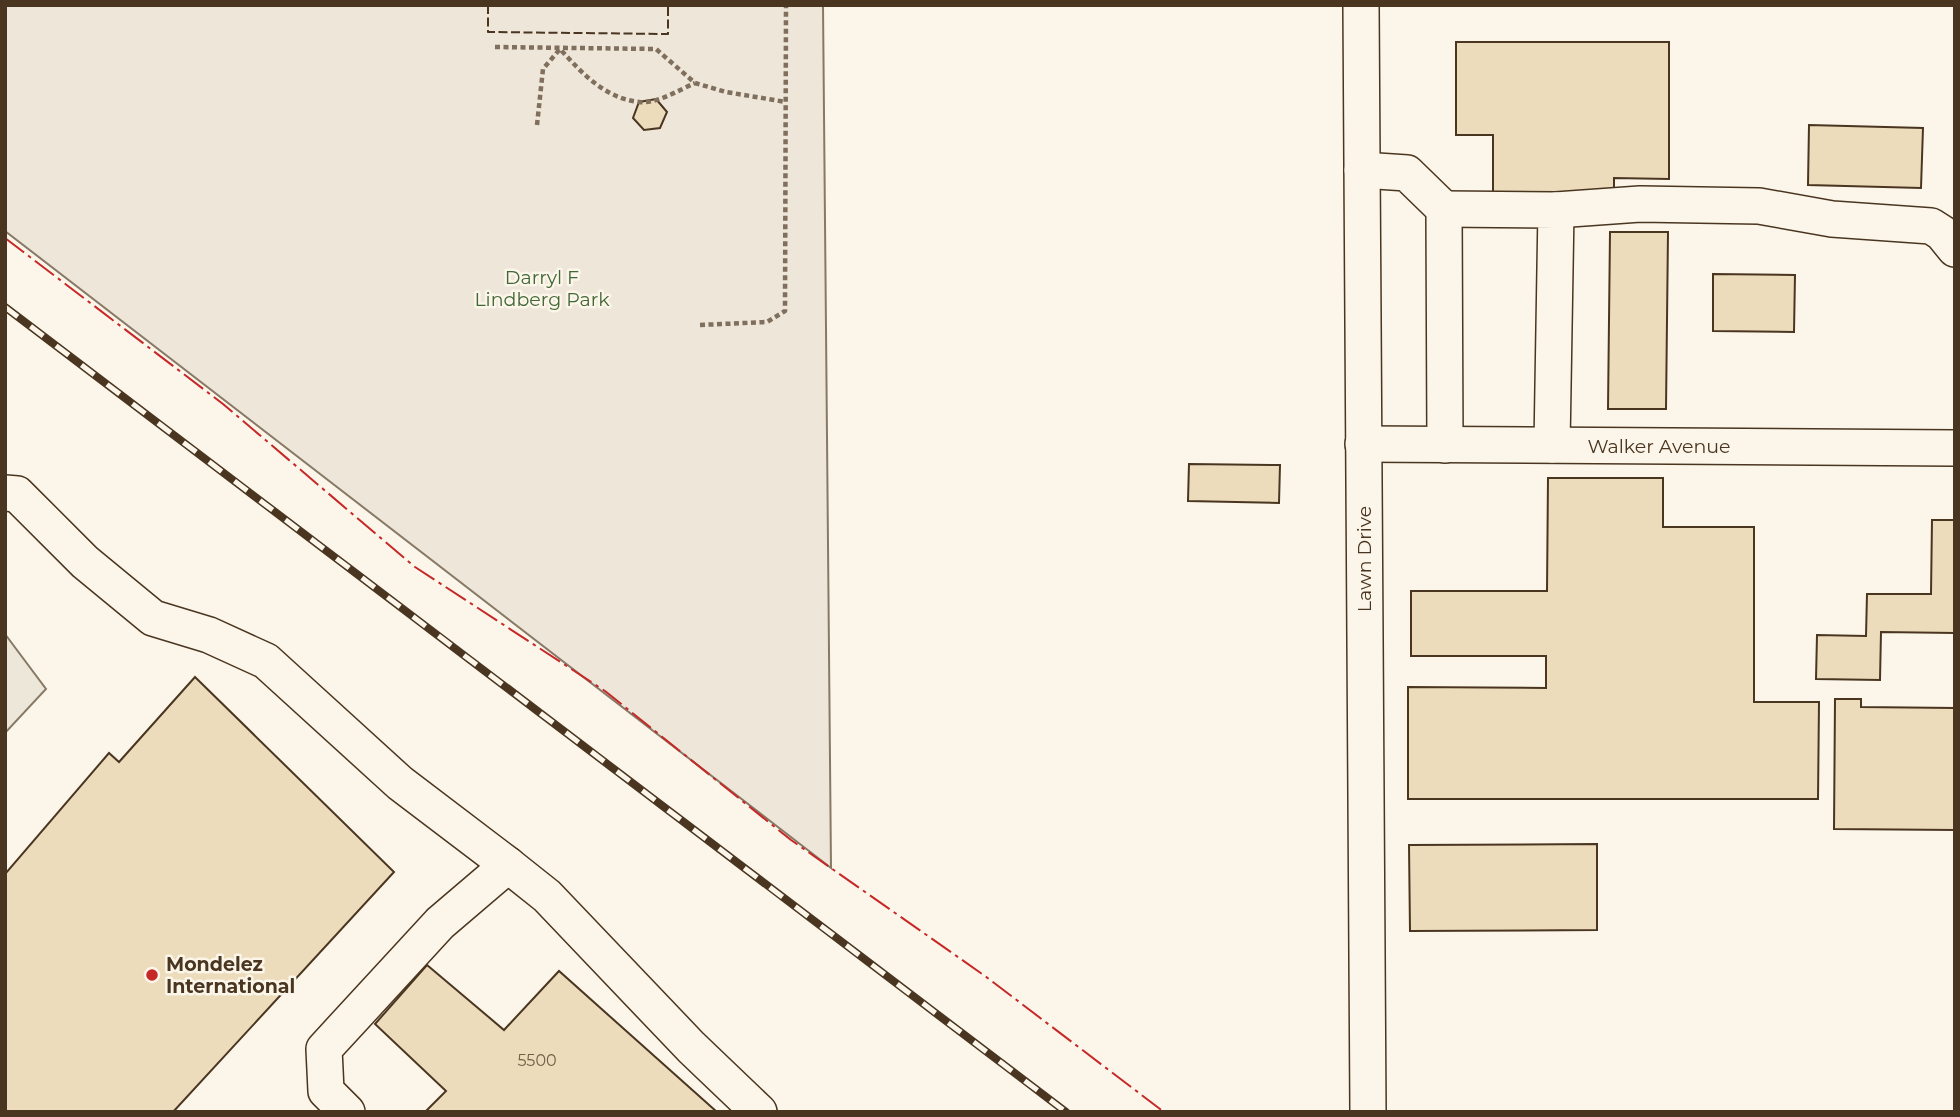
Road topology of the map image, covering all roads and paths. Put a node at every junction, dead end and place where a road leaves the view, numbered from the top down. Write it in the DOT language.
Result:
graph roads {
  1 [pos="786,5"];
  2 [pos="1361,5"];
  3 [pos="495,47"];
  4 [pos="560,49"];
  5 [pos="695,83"];
  6 [pos="786,102"];
  7 [pos="537,125"];
  8 [pos="1362,170"];
  9 [pos="1444,209"];
  10 [pos="1556,210"];
  11 [pos="1955,248"];
  12 [pos="700,325"];
  13 [pos="1363,444"];
  14 [pos="1445,445"];
  15 [pos="1552,445"];
  16 [pos="1955,448"];
  17 [pos="5,493"];
  18 [pos="508,865"];
  19 [pos="347,1112"];
  20 [pos="759,1112"];
  21 [pos="1368,1112"];
  1 -- 6 [label="path"];
  2 -- 8 [label="street, Lawn Drive"];
  3 -- 4 [label="path"];
  4 -- 5 [label="path"];
  4 -- 5 [label="path"];
  4 -- 7 [label="path"];
  5 -- 6 [label="path"];
  6 -- 12 [label="path"];
  8 -- 9 [label="street"];
  8 -- 13 [label="street, Lawn Drive"];
  9 -- 10 [label="street"];
  9 -- 14 [label="street"];
  10 -- 11 [label="street"];
  10 -- 15 [label="street"];
  13 -- 14 [label="street, Walker Avenue"];
  13 -- 21 [label="street, Lawn Drive"];
  14 -- 15 [label="street, Walker Avenue"];
  15 -- 16 [label="street, Walker Avenue"];
  17 -- 18 [label="street"];
  18 -- 19 [label="street"];
  18 -- 20 [label="street"];
}
